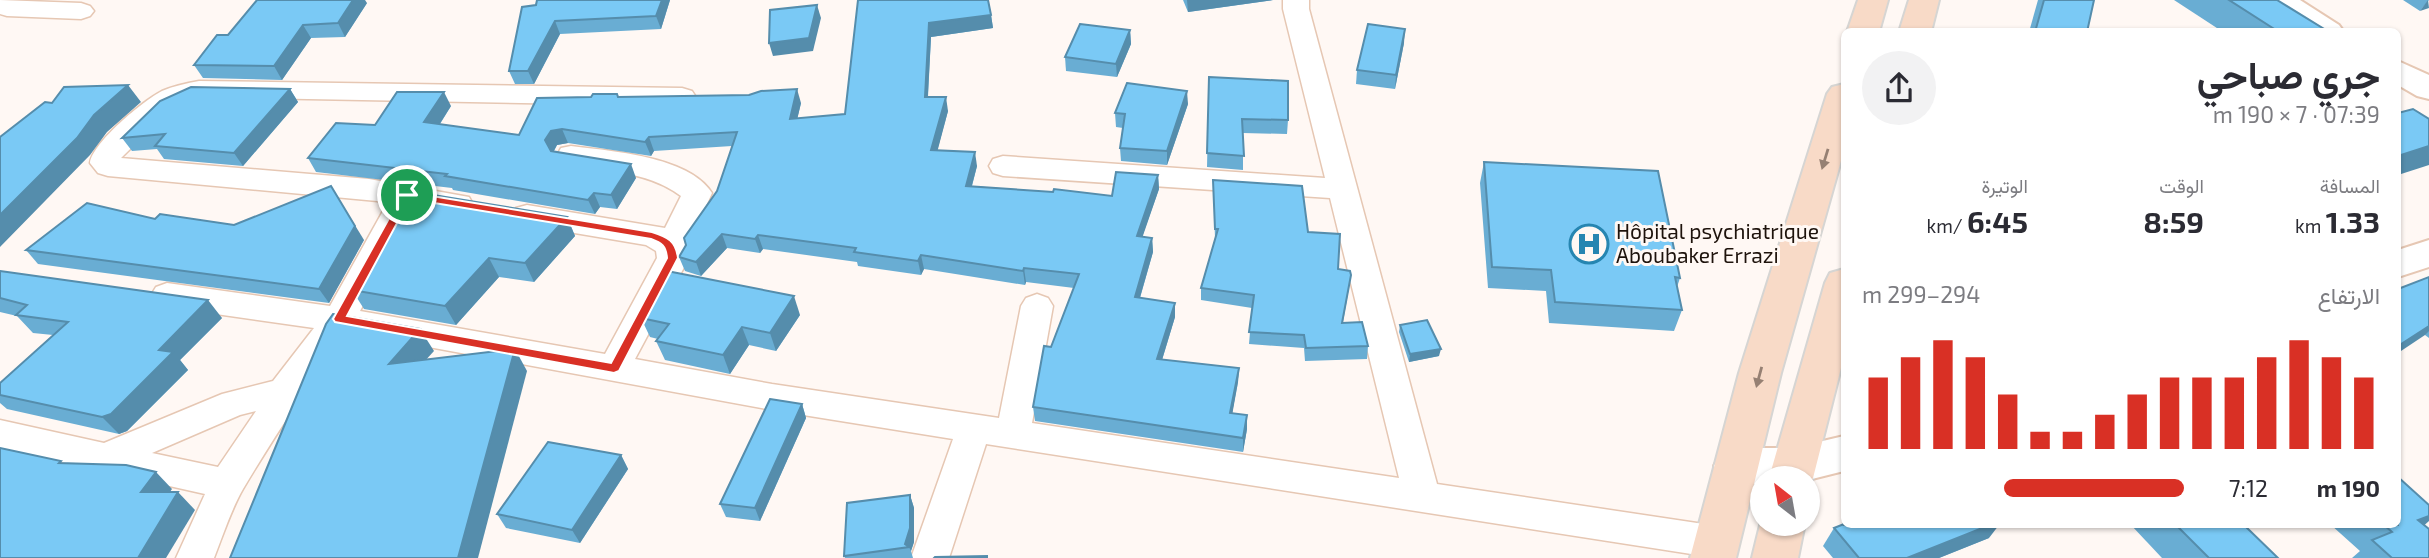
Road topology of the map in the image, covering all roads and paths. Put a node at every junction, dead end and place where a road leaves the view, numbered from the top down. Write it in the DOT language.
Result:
graph roads {
  1 [pos="12,0"];
  2 [pos="1296,0"];
  3 [pos="1873,0"];
  4 [pos="1924,0"];
  5 [pos="2279,0"];
  6 [pos="81,11"];
  7 [pos="1864,28"];
  8 [pos="1916,28"];
  9 [pos="2322,28"];
  10 [pos="2401,73"];
  11 [pos="2429,89"];
  12 [pos="712,97"];
  13 [pos="1841,104"];
  14 [pos="568,155"];
  15 [pos="1003,166"];
  16 [pos="1343,189"];
  17 [pos="407,195"];
  18 [pos="671,248"];
  19 [pos="2429,253"];
  20 [pos="2401,263"];
  21 [pos="133,290"];
  22 [pos="1841,294"];
  23 [pos="1037,306"];
  24 [pos="339,319"];
  25 [pos="614,368"];
  26 [pos="284,392"];
  27 [pos="974,428"];
  28 [pos="0,434"];
  29 [pos="1013,434"];
  30 [pos="1841,455"];
  31 [pos="106,457"];
  32 [pos="1736,466"];
  33 [pos="1794,466"];
  34 [pos="1809,466"];
  35 [pos="1750,468"];
  36 [pos="227,484"];
  37 [pos="1422,497"];
  38 [pos="1779,536"];
  39 [pos="1715,550"];
  40 [pos="195,558"];
  41 [pos="930,558"];
  42 [pos="1775,558"];
  1 -- 6 [label="street"];
  2 -- 16 [label="street"];
  3 -- 7 [label="main road"];
  4 -- 8 [label="main road"];
  5 -- 9 [label="street"];
  10 -- 11 [label="street"];
  12 -- 17 [label="street"];
  13 -- 32 [label="main road, one-way"];
  14 -- 18 [label="street"];
  15 -- 16 [label="street"];
  16 -- 37 [label="street"];
  17 -- 18 [label="street"];
  17 -- 24 [label="street"];
  18 -- 25 [label="street"];
  19 -- 20 [label="street"];
  21 -- 24 [label="street"];
  22 -- 33 [label="main road"];
  23 -- 29 [label="street"];
  24 -- 25 [label="street"];
  24 -- 26 [label="street"];
  25 -- 27 [label="street"];
  26 -- 31 [label="street"];
  26 -- 36 [label="street"];
  27 -- 29 [label="street"];
  27 -- 41 [label="street"];
  28 -- 31 [label="street"];
  29 -- 37 [label="street"];
  30 -- 34 [label="street"];
  31 -- 36 [label="street"];
  32 -- 35 [label="street"];
  32 -- 39 [label="main road"];
  36 -- 40 [label="street"];
  37 -- 39 [label="street"];
  38 -- 42 [label="main road"];
}
